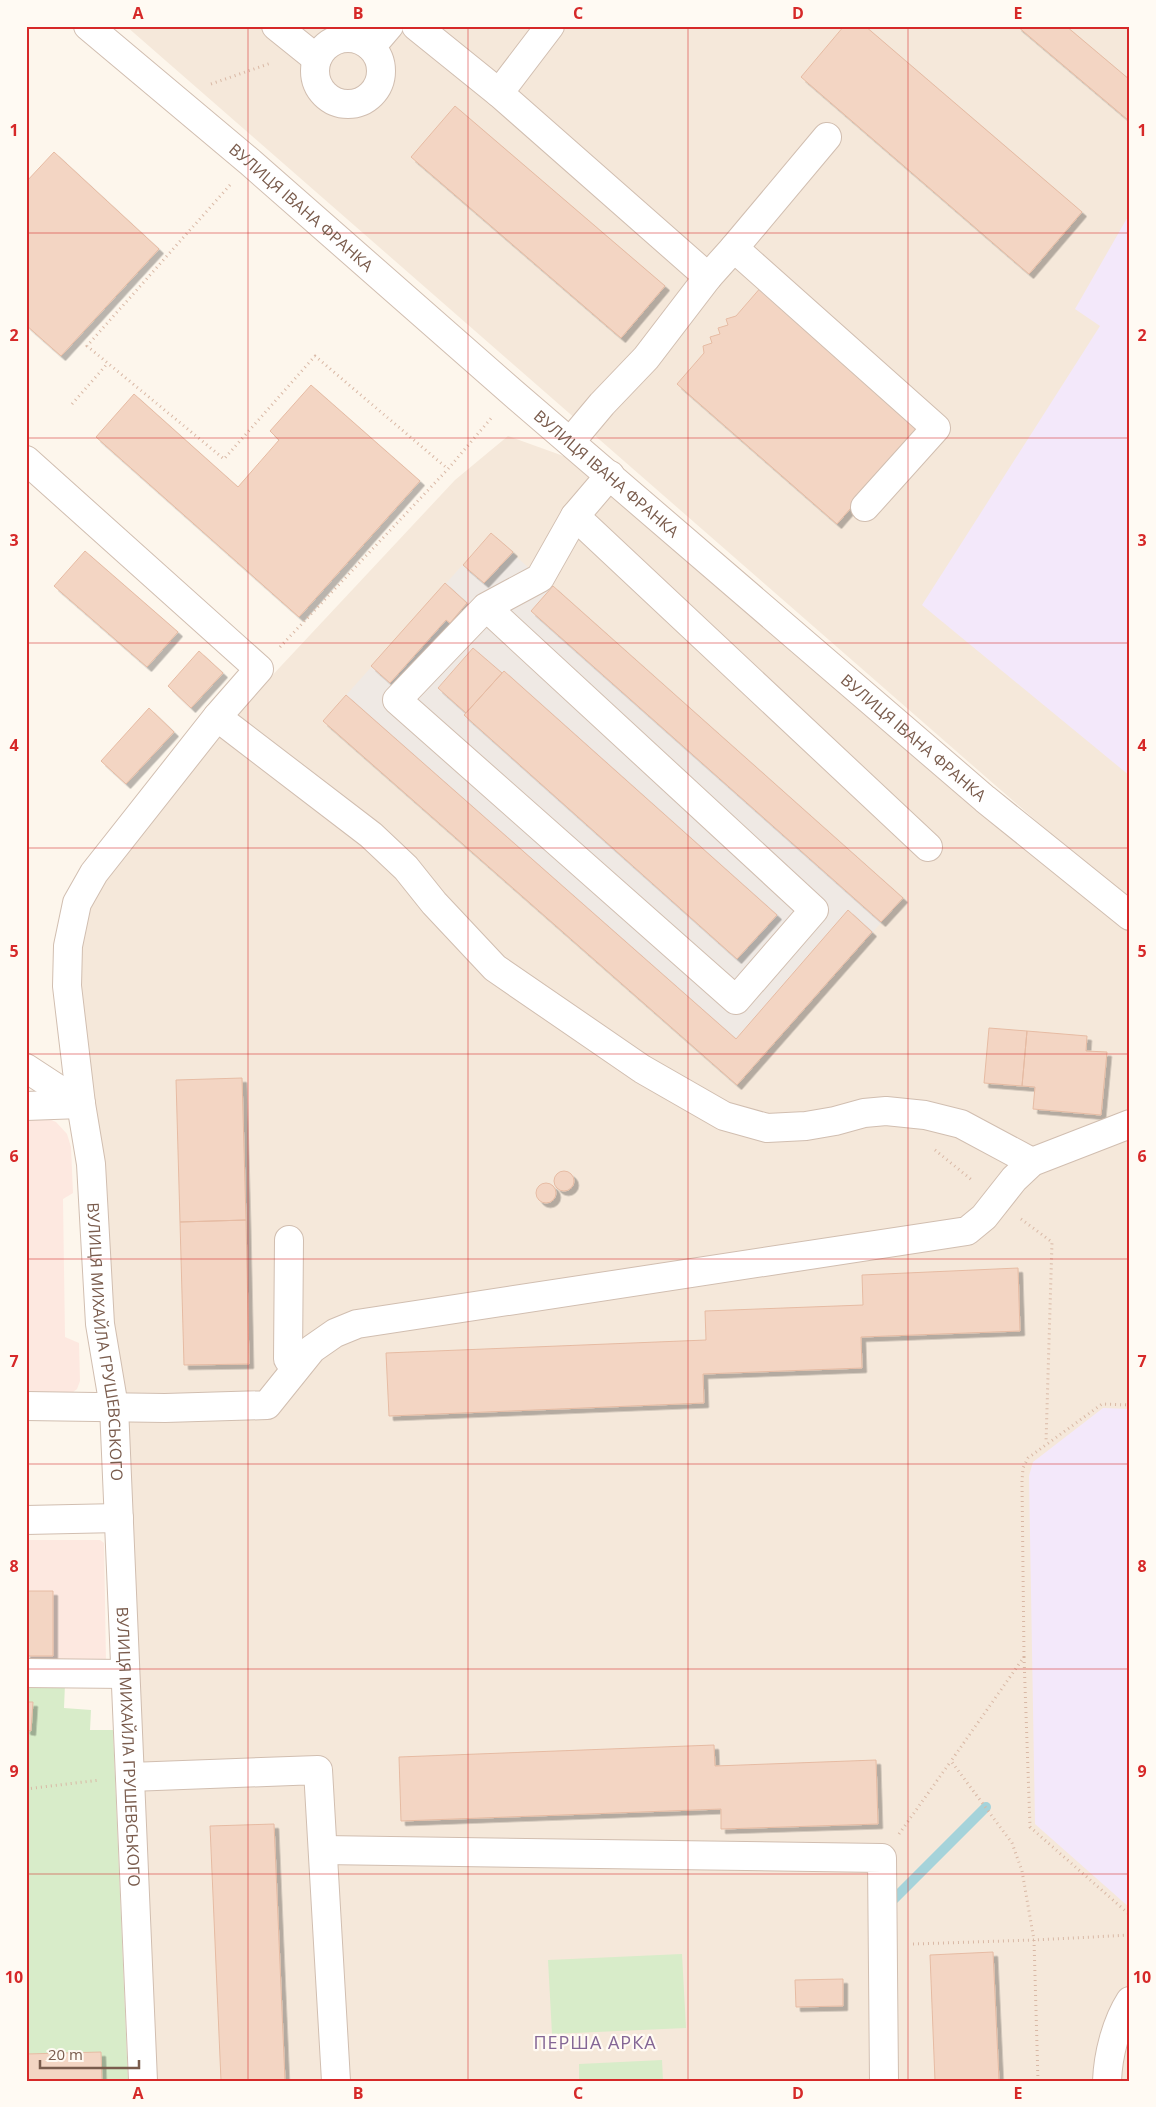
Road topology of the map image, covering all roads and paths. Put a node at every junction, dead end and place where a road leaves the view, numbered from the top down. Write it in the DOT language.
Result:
graph roads {
  1 [pos="88,26"];
  2 [pos="276,26"];
  3 [pos="389,26"];
  4 [pos="416,26"];
  5 [pos="550,26"];
  6 [pos="371,47"];
  7 [pos="311,55"];
  8 [pos="211,84"];
  9 [pos="499,93"];
  10 [pos="827,137"];
  11 [pos="250,162"];
  12 [pos="734,248"];
  13 [pos="708,277"];
  14 [pos="107,364"];
  15 [pos="513,393"];
  16 [pos="72,404"];
  17 [pos="571,441"];
  18 [pos="26,460"];
  19 [pos="448,468"];
  20 [pos="610,475"];
  21 [pos="865,507"];
  22 [pos="574,516"];
  23 [pos="486,607"];
  24 [pos="259,669"];
  25 [pos="217,717"];
  26 [pos="928,847"];
  27 [pos="1130,916"];
  28 [pos="26,1068"];
  29 [pos="82,1104"];
  30 [pos="26,1106"];
  31 [pos="1130,1124"];
  32 [pos="931,1147"];
  33 [pos="1032,1162"];
  34 [pos="998,1200"];
  35 [pos="290,1240"];
  36 [pos="295,1369"];
  37 [pos="1130,1405"];
  38 [pos="26,1406"];
  39 [pos="114,1407"];
  40 [pos="1046,1443"];
  41 [pos="119,1518"];
  42 [pos="26,1520"];
  43 [pos="1024,1657"];
  44 [pos="26,1673"];
  45 [pos="125,1674"];
  46 [pos="951,1761"];
  47 [pos="118,1778"];
  48 [pos="26,1789"];
  49 [pos="323,1850"];
  50 [pos="882,1858"];
  51 [pos="1130,1915"];
  52 [pos="1130,1935"];
  53 [pos="1034,1940"];
  54 [pos="883,1944"];
  55 [pos="1130,2001"];
  56 [pos="143,2081"];
  57 [pos="336,2081"];
  58 [pos="884,2081"];
  59 [pos="1038,2081"];
  60 [pos="1107,2081"];
  1 -- 11 [label="street, ВУЛИЦЯ ІВАНА ФРАНКА"];
  2 -- 7 [label="street"];
  3 -- 6 [label="street"];
  4 -- 9 [label="street"];
  5 -- 9 [label="street"];
  6 -- 7 [label="street"];
  6 -- 7 [label="street"];
  7 -- 8 [label="path"];
  9 -- 13 [label="street"];
  10 -- 12 [label="street"];
  11 -- 14 [label="path"];
  11 -- 15 [label="street, ВУЛИЦЯ ІВАНА ФРАНКА"];
  12 -- 13 [label="street"];
  12 -- 21 [label="street"];
  13 -- 17 [label="street"];
  14 -- 16 [label="path"];
  14 -- 19 [label="path"];
  15 -- 17 [label="street, ВУЛИЦЯ ІВАНА ФРАНКА"];
  15 -- 19 [label="path"];
  17 -- 20 [label="street, ВУЛИЦЯ ІВАНА ФРАНКА"];
  18 -- 24 [label="street"];
  19 -- 24 [label="path"];
  20 -- 22 [label="street"];
  20 -- 27 [label="street, ВУЛИЦЯ ІВАНА ФРАНКА"];
  22 -- 23 [label="street"];
  22 -- 26 [label="street"];
  23 -- 23 [label="street"];
  24 -- 25 [label="street, ВУЛИЦЯ МИХАЙЛА ГРУШЕВСЬКОГО"];
  25 -- 29 [label="street, ВУЛИЦЯ МИХАЙЛА ГРУШЕВСЬКОГО"];
  25 -- 33 [label="street"];
  28 -- 29 [label="street"];
  29 -- 30 [label="street"];
  29 -- 39 [label="street, ВУЛИЦЯ МИХАЙЛА ГРУШЕВСЬКОГО"];
  31 -- 33 [label="street"];
  32 -- 34 [label="path"];
  33 -- 34 [label="street"];
  34 -- 36 [label="street"];
  34 -- 40 [label="path"];
  35 -- 36 [label="street"];
  36 -- 39 [label="street"];
  37 -- 40 [label="path"];
  38 -- 39 [label="street"];
  39 -- 41 [label="street, ВУЛИЦЯ МИХАЙЛА ГРУШЕВСЬКОГО"];
  40 -- 43 [label="path"];
  41 -- 42 [label="street"];
  41 -- 45 [label="street, ВУЛИЦЯ МИХАЙЛА ГРУШЕВСЬКОГО"];
  43 -- 46 [label="path"];
  43 -- 51 [label="path"];
  44 -- 45 [label="street"];
  45 -- 47 [label="street, ВУЛИЦЯ МИХАЙЛА ГРУШЕВСЬКОГО"];
  46 -- 50 [label="path"];
  46 -- 53 [label="path"];
  47 -- 48 [label="path"];
  47 -- 49 [label="street"];
  47 -- 56 [label="street, ВУЛИЦЯ МИХАЙЛА ГРУШЕВСЬКОГО"];
  49 -- 50 [label="street"];
  49 -- 57 [label="street"];
  50 -- 54 [label="street"];
  52 -- 53 [label="path"];
  53 -- 54 [label="path"];
  53 -- 59 [label="path"];
  54 -- 58 [label="street"];
  55 -- 60 [label="street"];
}
